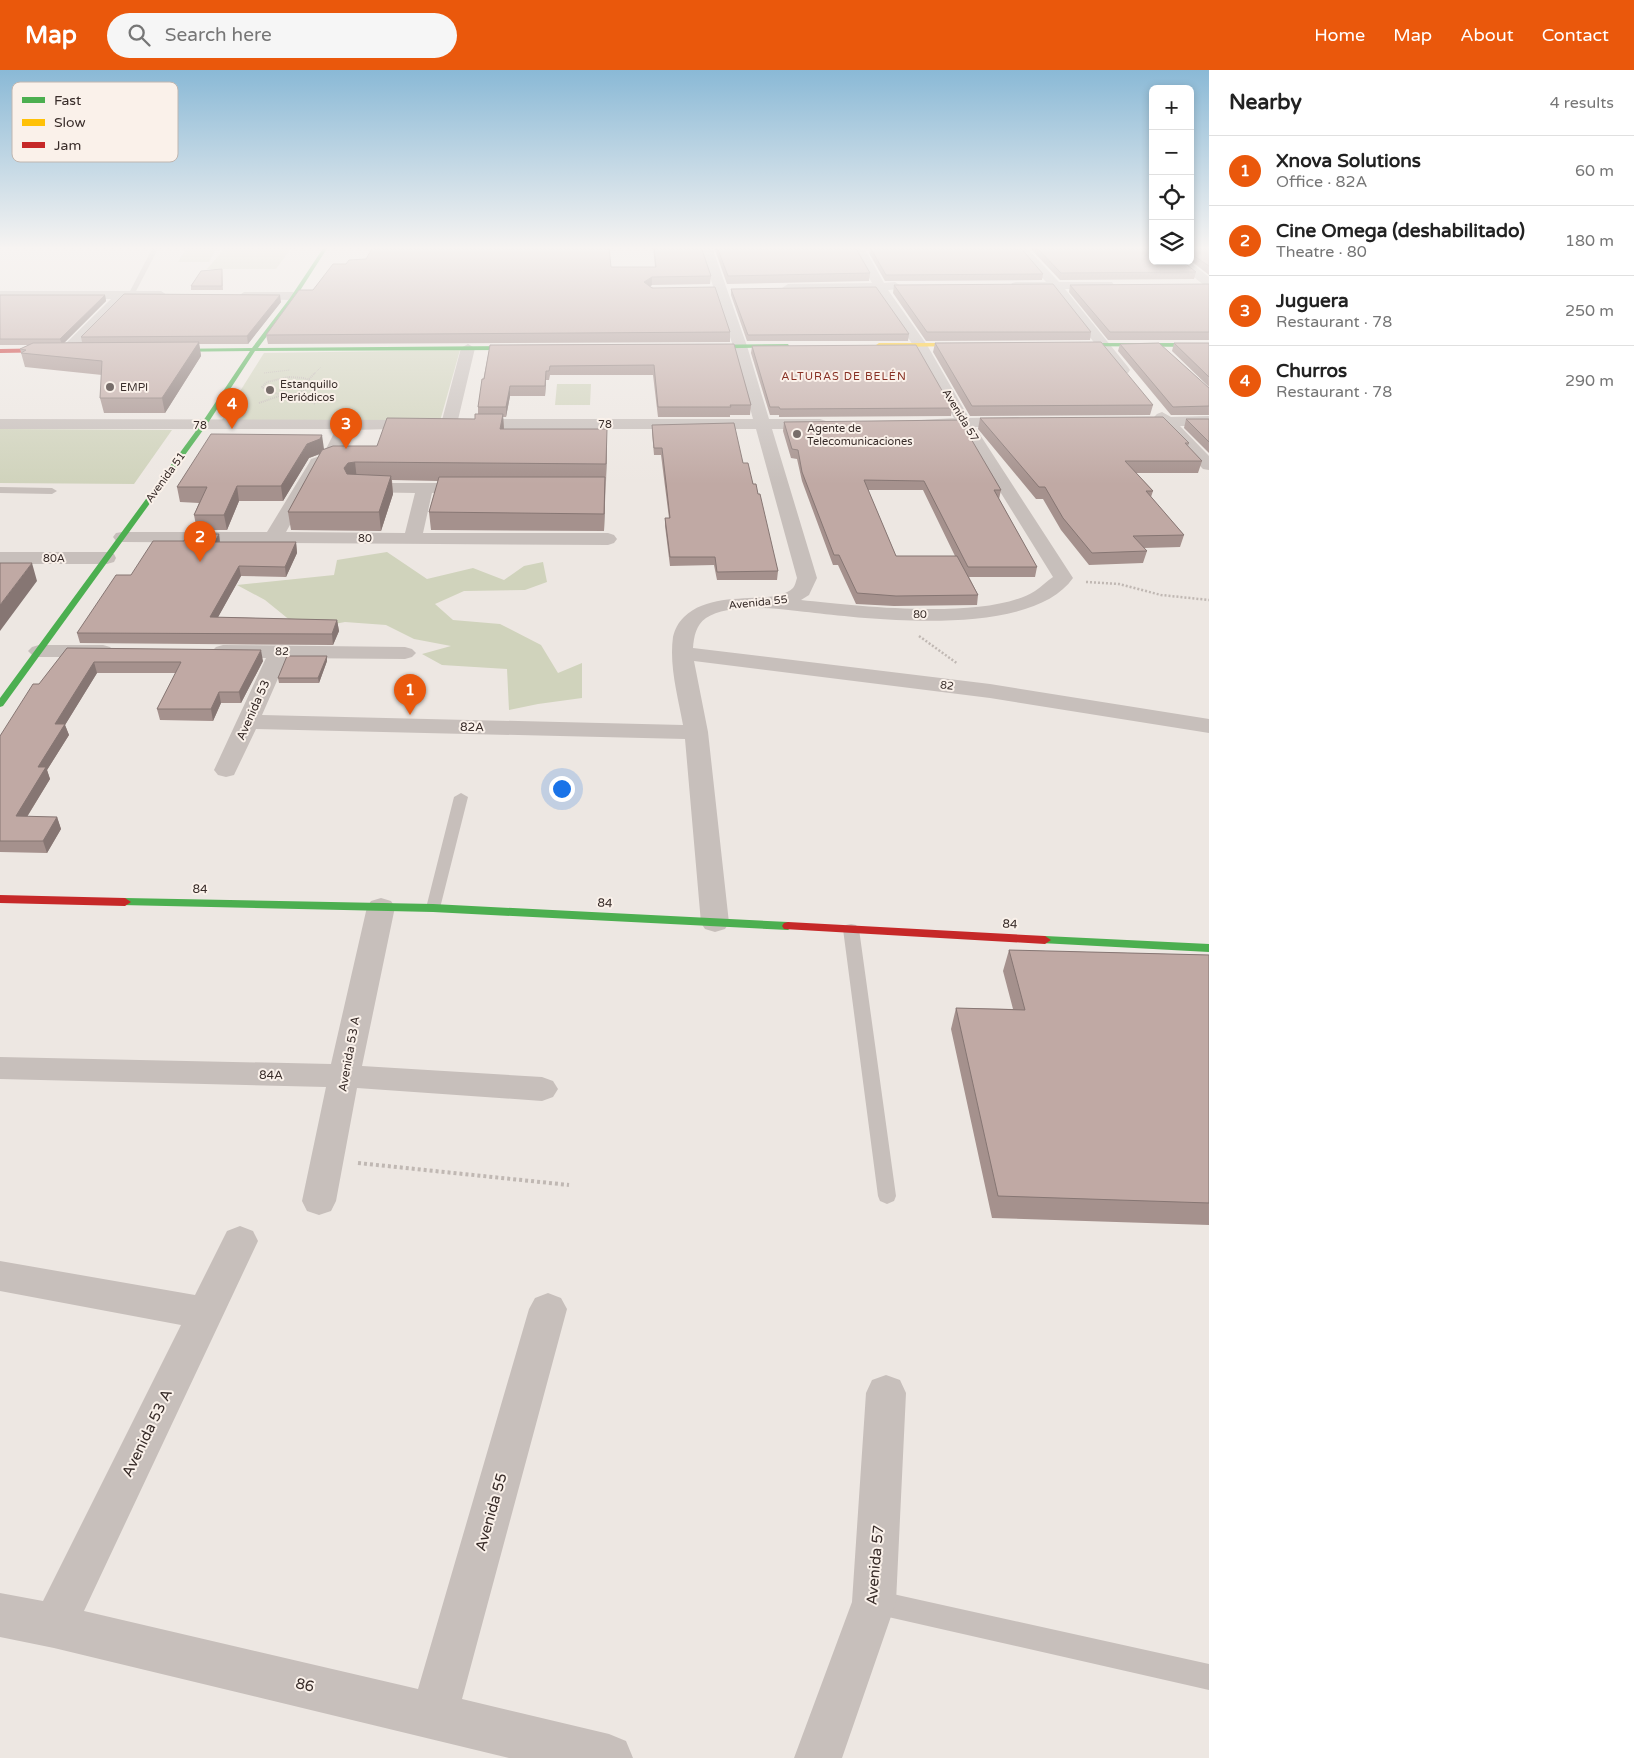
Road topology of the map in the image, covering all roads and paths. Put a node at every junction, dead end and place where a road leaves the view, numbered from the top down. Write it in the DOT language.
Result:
graph roads {
  1 [pos="93,326"];
  2 [pos="271,326"];
  3 [pos="731,326"];
  4 [pos="907,326"];
  5 [pos="1087,326"];
  6 [pos="1209,344"];
  7 [pos="863,345"];
  8 [pos="920,345"];
  9 [pos="987,345"];
  10 [pos="1054,345"];
  11 [pos="1102,345"];
  12 [pos="1158,345"];
  13 [pos="740,346"];
  14 [pos="796,346"];
  15 [pos="681,347"];
  16 [pos="468,348"];
  17 [pos="536,348"];
  18 [pos="254,349"];
  19 [pos="67,350"];
  20 [pos="85,350"];
  21 [pos="150,350"];
  22 [pos="0,351"];
  23 [pos="1170,356"];
  24 [pos="255,374"];
  25 [pos="286,377"];
  26 [pos="1134,383"];
  27 [pos="1153,406"];
  28 [pos="1209,421"];
  29 [pos="964,422"];
  30 [pos="1032,422"];
  31 [pos="1118,422"];
  32 [pos="1166,422"];
  33 [pos="907,423"];
  34 [pos="0,424"];
  35 [pos="449,424"];
  36 [pos="762,424"];
  37 [pos="839,424"];
  38 [pos="204,425"];
  39 [pos="346,425"];
  40 [pos="1209,465"];
  41 [pos="357,488"];
  42 [pos="425,488"];
  43 [pos="494,488"];
  44 [pos="0,490"];
  45 [pos="52,491"];
  46 [pos="122,537"];
  47 [pos="273,538"];
  48 [pos="413,538"];
  49 [pos="608,539"];
  50 [pos="0,558"];
  51 [pos="107,558"];
  52 [pos="1060,582"];
  53 [pos="1209,600"];
  54 [pos="768,602"];
  55 [pos="882,614"];
  56 [pos="39,651"];
  57 [pos="126,651"];
  58 [pos="203,651"];
  59 [pos="280,651"];
  60 [pos="684,653"];
  61 [pos="404,654"];
  62 [pos="990,690"];
  63 [pos="0,704"];
  64 [pos="248,722"];
  65 [pos="1209,726"];
  66 [pos="696,732"];
  67 [pos="226,770"];
  68 [pos="461,797"];
  69 [pos="0,899"];
  70 [pos="381,907"];
  71 [pos="433,908"];
  72 [pos="715,923"];
  73 [pos="851,929"];
  74 [pos="1209,948"];
  75 [pos="0,1068"];
  76 [pos="346,1076"];
  77 [pos="542,1089"];
  78 [pos="328,1160"];
  79 [pos="570,1185"];
  80 [pos="887,1196"];
  81 [pos="319,1202"];
  82 [pos="240,1241"];
  83 [pos="0,1276"];
  84 [pos="548,1310"];
  85 [pos="205,1314"];
  86 [pos="886,1393"];
  87 [pos="874,1602"];
  88 [pos="0,1615"];
  89 [pos="54,1626"];
  90 [pos="1209,1677"];
  91 [pos="434,1716"];
  92 [pos="609,1758"];
  93 [pos="818,1758"];
  1 -- 19 [label="street"];
  2 -- 18 [label="street, Avenida 51"];
  3 -- 13 [label="street, Avenida 55"];
  4 -- 8 [label="street, Avenida 57"];
  5 -- 11 [label="street"];
  6 -- 12 [label="street"];
  7 -- 8 [label="street"];
  8 -- 9 [label="street"];
  8 -- 29 [label="street, Avenida 57"];
  10 -- 11 [label="street"];
  11 -- 12 [label="street"];
  11 -- 26 [label="street"];
  12 -- 23 [label="lane"];
  13 -- 14 [label="street"];
  13 -- 15 [label="street"];
  13 -- 36 [label="street, Avenida 55"];
  16 -- 17 [label="street"];
  16 -- 18 [label="street"];
  16 -- 35 [label="street"];
  18 -- 21 [label="street"];
  18 -- 38 [label="street, Avenida 51"];
  19 -- 20 [label="street"];
  19 -- 22 [label="street"];
  24 -- 25 [label="path"];
  25 -- 25 [label="path"];
  27 -- 32 [label="street"];
  28 -- 32 [label="street"];
  29 -- 30 [label="street"];
  29 -- 33 [label="street"];
  29 -- 52 [label="street, Avenida 57"];
  31 -- 32 [label="street"];
  32 -- 40 [label="street"];
  34 -- 38 [label="street, 78"];
  35 -- 36 [label="street, 78"];
  35 -- 39 [label="street, 78"];
  36 -- 37 [label="street, 78"];
  36 -- 54 [label="street, Avenida 55"];
  38 -- 39 [label="street, 78"];
  38 -- 46 [label="street, Avenida 51"];
  39 -- 47 [label="street"];
  41 -- 42 [label="street"];
  42 -- 43 [label="street"];
  42 -- 48 [label="street"];
  44 -- 45 [label="lane"];
  46 -- 47 [label="street, 80"];
  46 -- 51 [label="street, Avenida 51"];
  47 -- 48 [label="street, 80"];
  48 -- 49 [label="street, 80"];
  50 -- 51 [label="street, 80A"];
  51 -- 56 [label="street, Avenida 51"];
  52 -- 53 [label="path"];
  52 -- 55 [label="street, 80"];
  54 -- 55 [label="street, 80"];
  54 -- 60 [label="street, Avenida 55"];
  55 -- 62 [label="path"];
  56 -- 57 [label="street"];
  56 -- 63 [label="street, Avenida 51"];
  58 -- 59 [label="street, 82"];
  59 -- 61 [label="street, 82"];
  59 -- 64 [label="street, Avenida 53"];
  60 -- 62 [label="street, 82"];
  60 -- 66 [label="street, Avenida 55"];
  62 -- 65 [label="street, 82"];
  64 -- 66 [label="street, 82A"];
  64 -- 67 [label="street, Avenida 53"];
  66 -- 72 [label="street, Avenida 55"];
  68 -- 71 [label="lane"];
  69 -- 70 [label="street, 84"];
  70 -- 71 [label="street, 84"];
  70 -- 76 [label="street, Avenida 53 A"];
  71 -- 72 [label="street, 84"];
  72 -- 73 [label="street, 84"];
  73 -- 74 [label="street, 84"];
  73 -- 80 [label="lane"];
  75 -- 76 [label="street, 84A"];
  76 -- 77 [label="street, 84A"];
  76 -- 78 [label="street, Avenida 53 A"];
  78 -- 79 [label="path"];
  78 -- 81 [label="street, Avenida 53 A"];
  82 -- 85 [label="street, Avenida 53 A"];
  83 -- 85 [label="street"];
  84 -- 91 [label="street, Avenida 55"];
  85 -- 89 [label="street, Avenida 53 A"];
  86 -- 87 [label="street, Avenida 57"];
  87 -- 90 [label="lane"];
  87 -- 93 [label="street, Avenida 57"];
  88 -- 89 [label="street, 86"];
  89 -- 91 [label="street, 86"];
  91 -- 92 [label="street, 86"];
}
